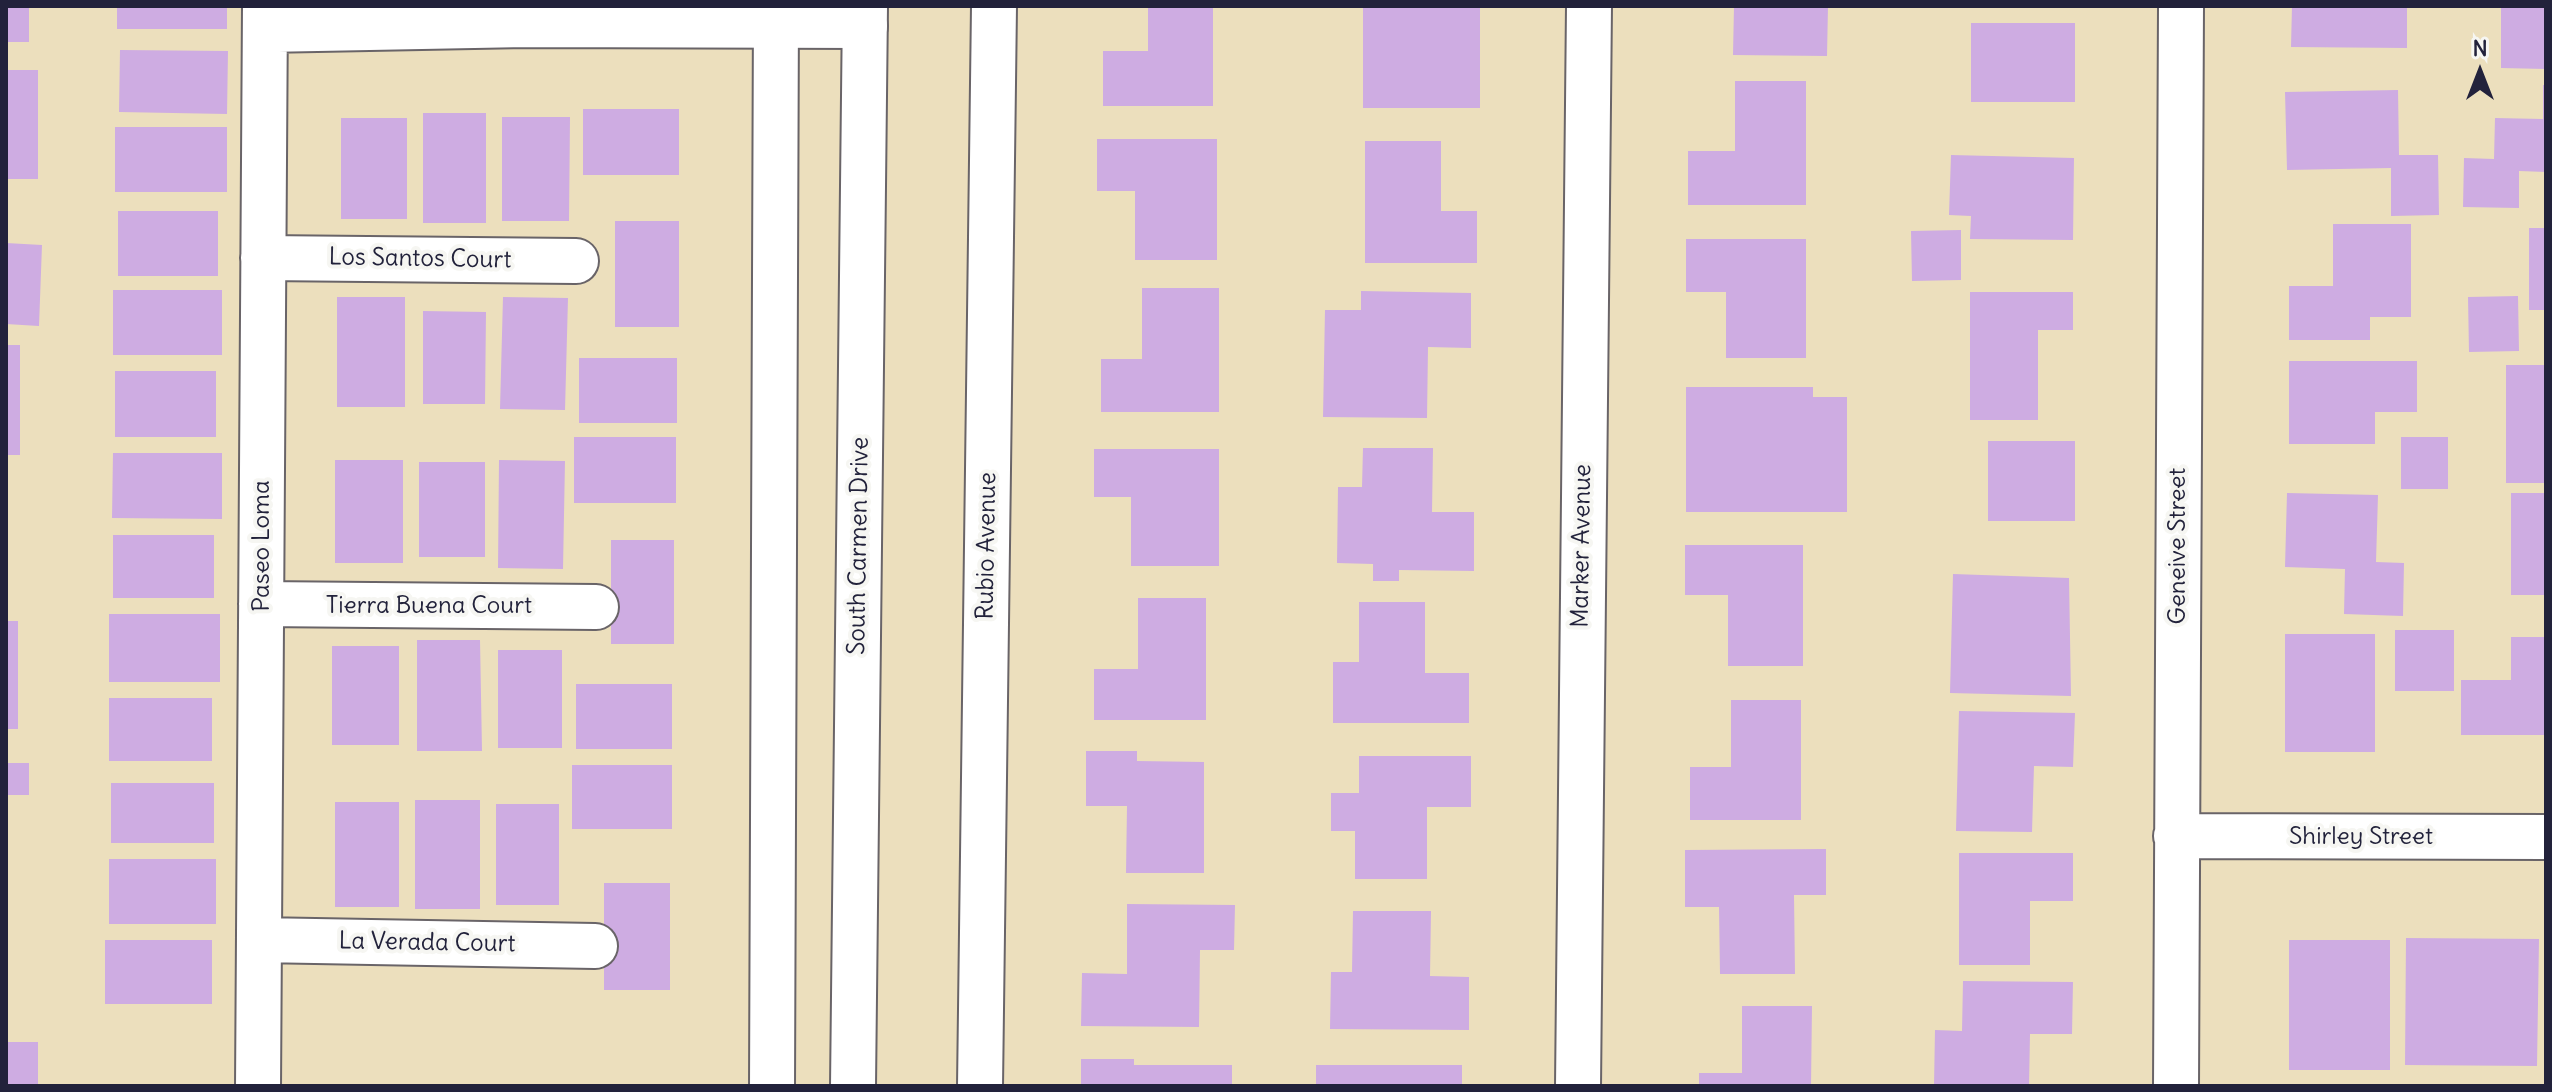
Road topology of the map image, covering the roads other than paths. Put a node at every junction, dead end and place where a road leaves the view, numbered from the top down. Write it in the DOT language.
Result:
graph roads {
  1 [pos="994,6"];
  2 [pos="1589,6"];
  3 [pos="2181,6"];
  4 [pos="526,16"];
  5 [pos="776,16"];
  6 [pos="865,16"];
  7 [pos="265,18"];
  8 [pos="263,258"];
  9 [pos="576,261"];
  10 [pos="261,604"];
  11 [pos="596,607"];
  12 [pos="2176,836"];
  13 [pos="2546,837"];
  14 [pos="259,940"];
  15 [pos="595,946"];
  16 [pos="258,1086"];
  17 [pos="772,1086"];
  18 [pos="853,1086"];
  19 [pos="980,1086"];
  20 [pos="1578,1086"];
  21 [pos="2176,1086"];
  1 -- 19 [label="street, Rubio Avenue"];
  2 -- 20 [label="street, Marker Avenue"];
  3 -- 12 [label="street, Geneive Street"];
  4 -- 5 [label="street"];
  4 -- 7 [label="street"];
  5 -- 6 [label="street"];
  5 -- 17 [label="street"];
  6 -- 18 [label="street, South Carmen Drive"];
  7 -- 8 [label="street, Paseo Loma"];
  8 -- 9 [label="street, Los Santos Court"];
  8 -- 10 [label="street, Paseo Loma"];
  10 -- 11 [label="street, Tierra Buena Court"];
  10 -- 14 [label="street, Paseo Loma"];
  12 -- 13 [label="street, Shirley Street"];
  12 -- 21 [label="street, Geneive Street"];
  14 -- 15 [label="street, La Verada Court"];
  14 -- 16 [label="street, Paseo Loma"];
}
